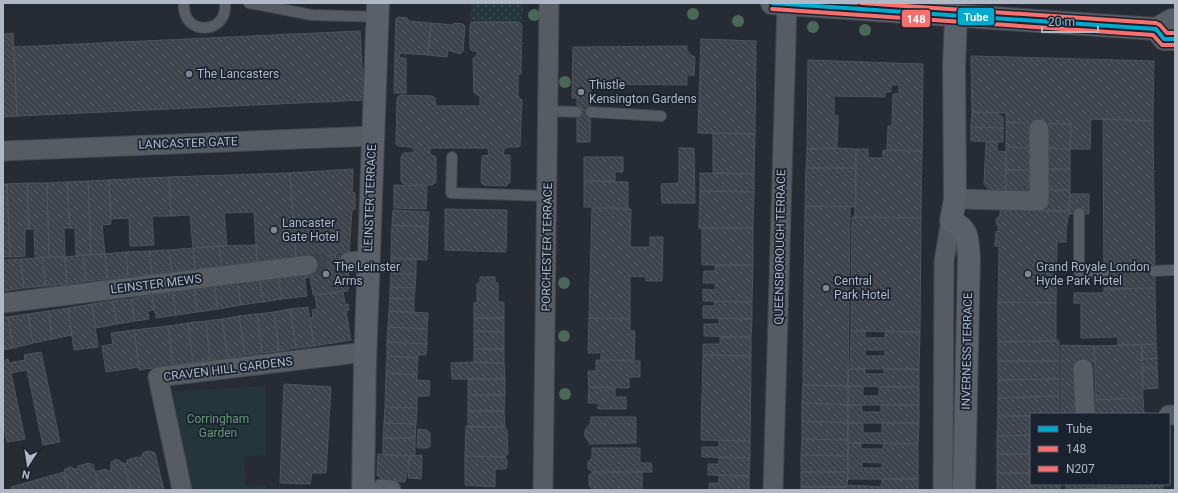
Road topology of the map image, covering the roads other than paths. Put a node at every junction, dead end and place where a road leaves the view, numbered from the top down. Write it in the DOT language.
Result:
graph roads {
  1 [pos="184,3"];
  2 [pos="224,3"];
  3 [pos="249,3"];
  4 [pos="549,3"];
  5 [pos="779,4"];
  6 [pos="378,10"];
  7 [pos="956,16"];
  8 [pos="1170,27"];
  9 [pos="548,111"];
  10 [pos="577,112"];
  11 [pos="591,112"];
  12 [pos="661,116"];
  13 [pos="1039,129"];
  14 [pos="372,136"];
  15 [pos="3,151"];
  16 [pos="452,157"];
  17 [pos="547,196"];
  18 [pos="954,199"];
  19 [pos="1079,213"];
  20 [pos="951,221"];
  21 [pos="308,265"];
  22 [pos="1175,270"];
  23 [pos="1154,271"];
  24 [pos="1104,272"];
  25 [pos="4,304"];
  26 [pos="365,352"];
  27 [pos="1083,369"];
  28 [pos="1085,413"];
  29 [pos="182,490"];
  30 [pos="378,490"];
  31 [pos="543,490"];
  32 [pos="774,490"];
  33 [pos="943,490"];
  34 [pos="964,490"];
  1 -- 2 [label="lane"];
  3 -- 6 [label="lane"];
  4 -- 9 [label="street, PORCHESTER TERRACE"];
  5 -- 7 [label="main road"];
  5 -- 32 [label="street, QUEENSBOROUGH TERRACE"];
  6 -- 14 [label="main road, LEINSTER TERRACE"];
  7 -- 8 [label="main road"];
  7 -- 18 [label="main road, INVERNESS TERRACE"];
  9 -- 10 [label="lane"];
  9 -- 17 [label="street, PORCHESTER TERRACE"];
  11 -- 12 [label="lane"];
  13 -- 18 [label="street"];
  14 -- 15 [label="street, LANCASTER GATE"];
  14 -- 26 [label="main road, LEINSTER TERRACE"];
  16 -- 17 [label="lane"];
  17 -- 31 [label="street, PORCHESTER TERRACE"];
  18 -- 20 [label="main road, INVERNESS TERRACE"];
  19 -- 24 [label="lane"];
  20 -- 33 [label="street, INVERNESS TERRACE"];
  20 -- 34 [label="main road, INVERNESS TERRACE"];
  21 -- 25 [label="street, LEINSTER MEWS"];
  22 -- 23 [label="lane"];
  26 -- 29 [label="street, CRAVEN HILL GARDENS"];
  26 -- 30 [label="main road, LEINSTER TERRACE"];
  27 -- 28 [label="street"];
}
